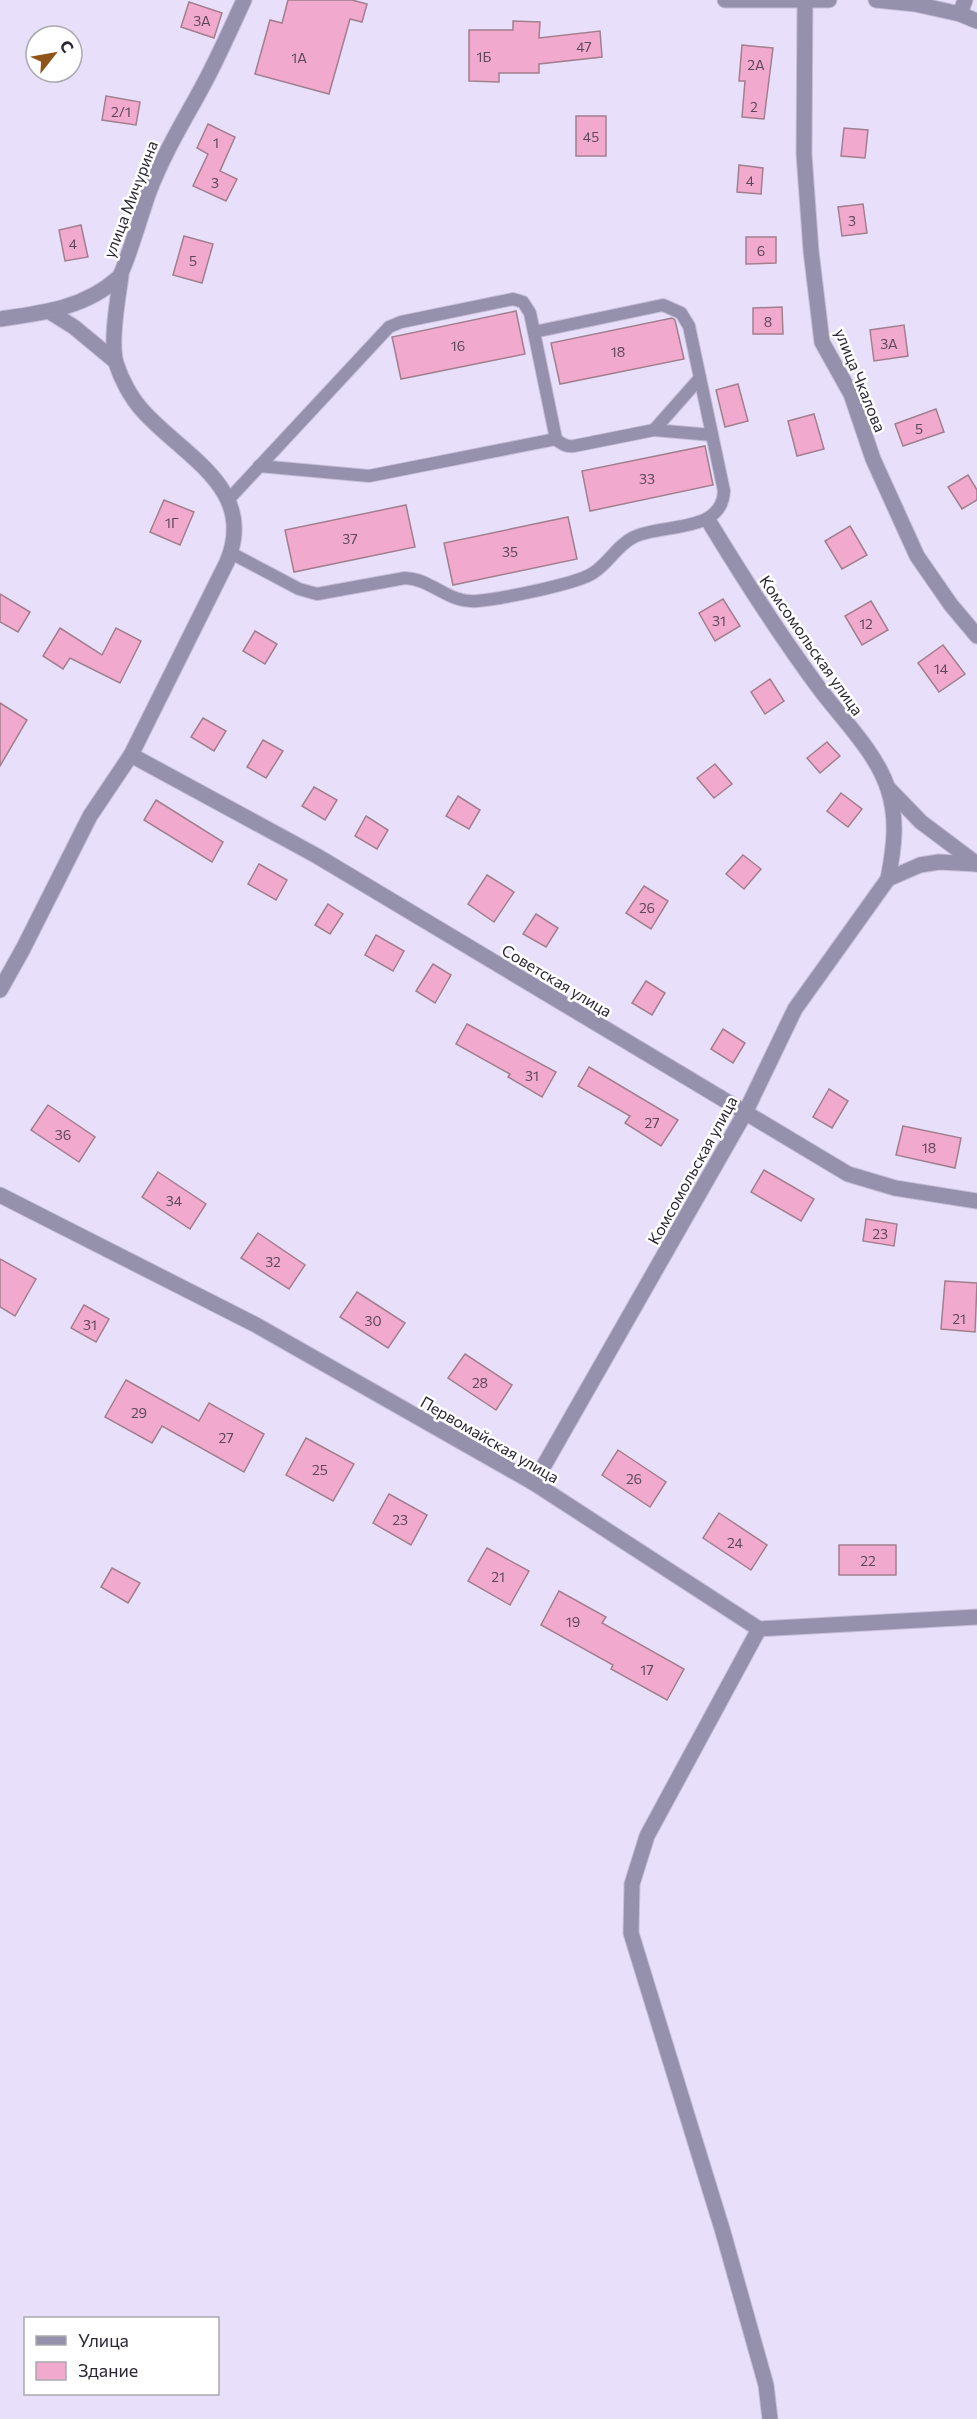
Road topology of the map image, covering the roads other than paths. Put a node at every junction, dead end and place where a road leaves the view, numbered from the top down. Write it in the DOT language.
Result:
graph roads {
  1 [pos="244,0"];
  2 [pos="725,0"];
  3 [pos="829,0"];
  4 [pos="876,0"];
  5 [pos="805,1"];
  6 [pos="962,7"];
  7 [pos="977,21"];
  8 [pos="121,276"];
  9 [pos="50,312"];
  10 [pos="0,319"];
  11 [pos="534,332"];
  12 [pos="115,361"];
  13 [pos="700,378"];
  14 [pos="654,430"];
  15 [pos="712,435"];
  16 [pos="556,439"];
  17 [pos="260,466"];
  18 [pos="229,499"];
  19 [pos="708,520"];
  20 [pos="231,553"];
  21 [pos="977,636"];
  22 [pos="131,754"];
  23 [pos="888,789"];
  24 [pos="977,864"];
  25 [pos="888,879"];
  26 [pos="0,990"];
  27 [pos="745,1113"];
  28 [pos="0,1195"];
  29 [pos="977,1202"];
  30 [pos="534,1483"];
  31 [pos="977,1617"];
  32 [pos="759,1629"];
  33 [pos="770,2419"];
  1 -- 8 [label="street, улица Мичурина"];
  2 -- 5 [label="street"];
  3 -- 5 [label="street"];
  4 -- 6 [label="street"];
  5 -- 21 [label="street, улица Чкалова"];
  6 -- 7 [label="street"];
  8 -- 9 [label="street, улица Мичурина"];
  8 -- 12 [label="street"];
  9 -- 10 [label="street, улица Мичурина"];
  9 -- 12 [label="street"];
  11 -- 13 [label="lane"];
  11 -- 16 [label="lane"];
  11 -- 17 [label="lane"];
  12 -- 18 [label="street"];
  13 -- 14 [label="lane"];
  13 -- 15 [label="lane"];
  14 -- 15 [label="lane"];
  14 -- 16 [label="lane"];
  15 -- 19 [label="lane"];
  16 -- 17 [label="lane"];
  17 -- 18 [label="lane"];
  18 -- 20 [label="street"];
  19 -- 20 [label="lane"];
  19 -- 23 [label="street, Комсомольская улица"];
  20 -- 22 [label="street"];
  22 -- 26 [label="street"];
  22 -- 27 [label="street, Советская улица"];
  23 -- 24 [label="street, Комсомольская улица"];
  23 -- 25 [label="street, Комсомольская улица"];
  24 -- 25 [label="street, Комсомольская улица"];
  25 -- 27 [label="street, Комсомольская улица"];
  27 -- 29 [label="street, Советская улица"];
  27 -- 30 [label="street, Комсомольская улица"];
  28 -- 30 [label="street, Первомайская улица"];
  30 -- 32 [label="street, Первомайская улица"];
  31 -- 32 [label="street"];
  32 -- 33 [label="street"];
}
